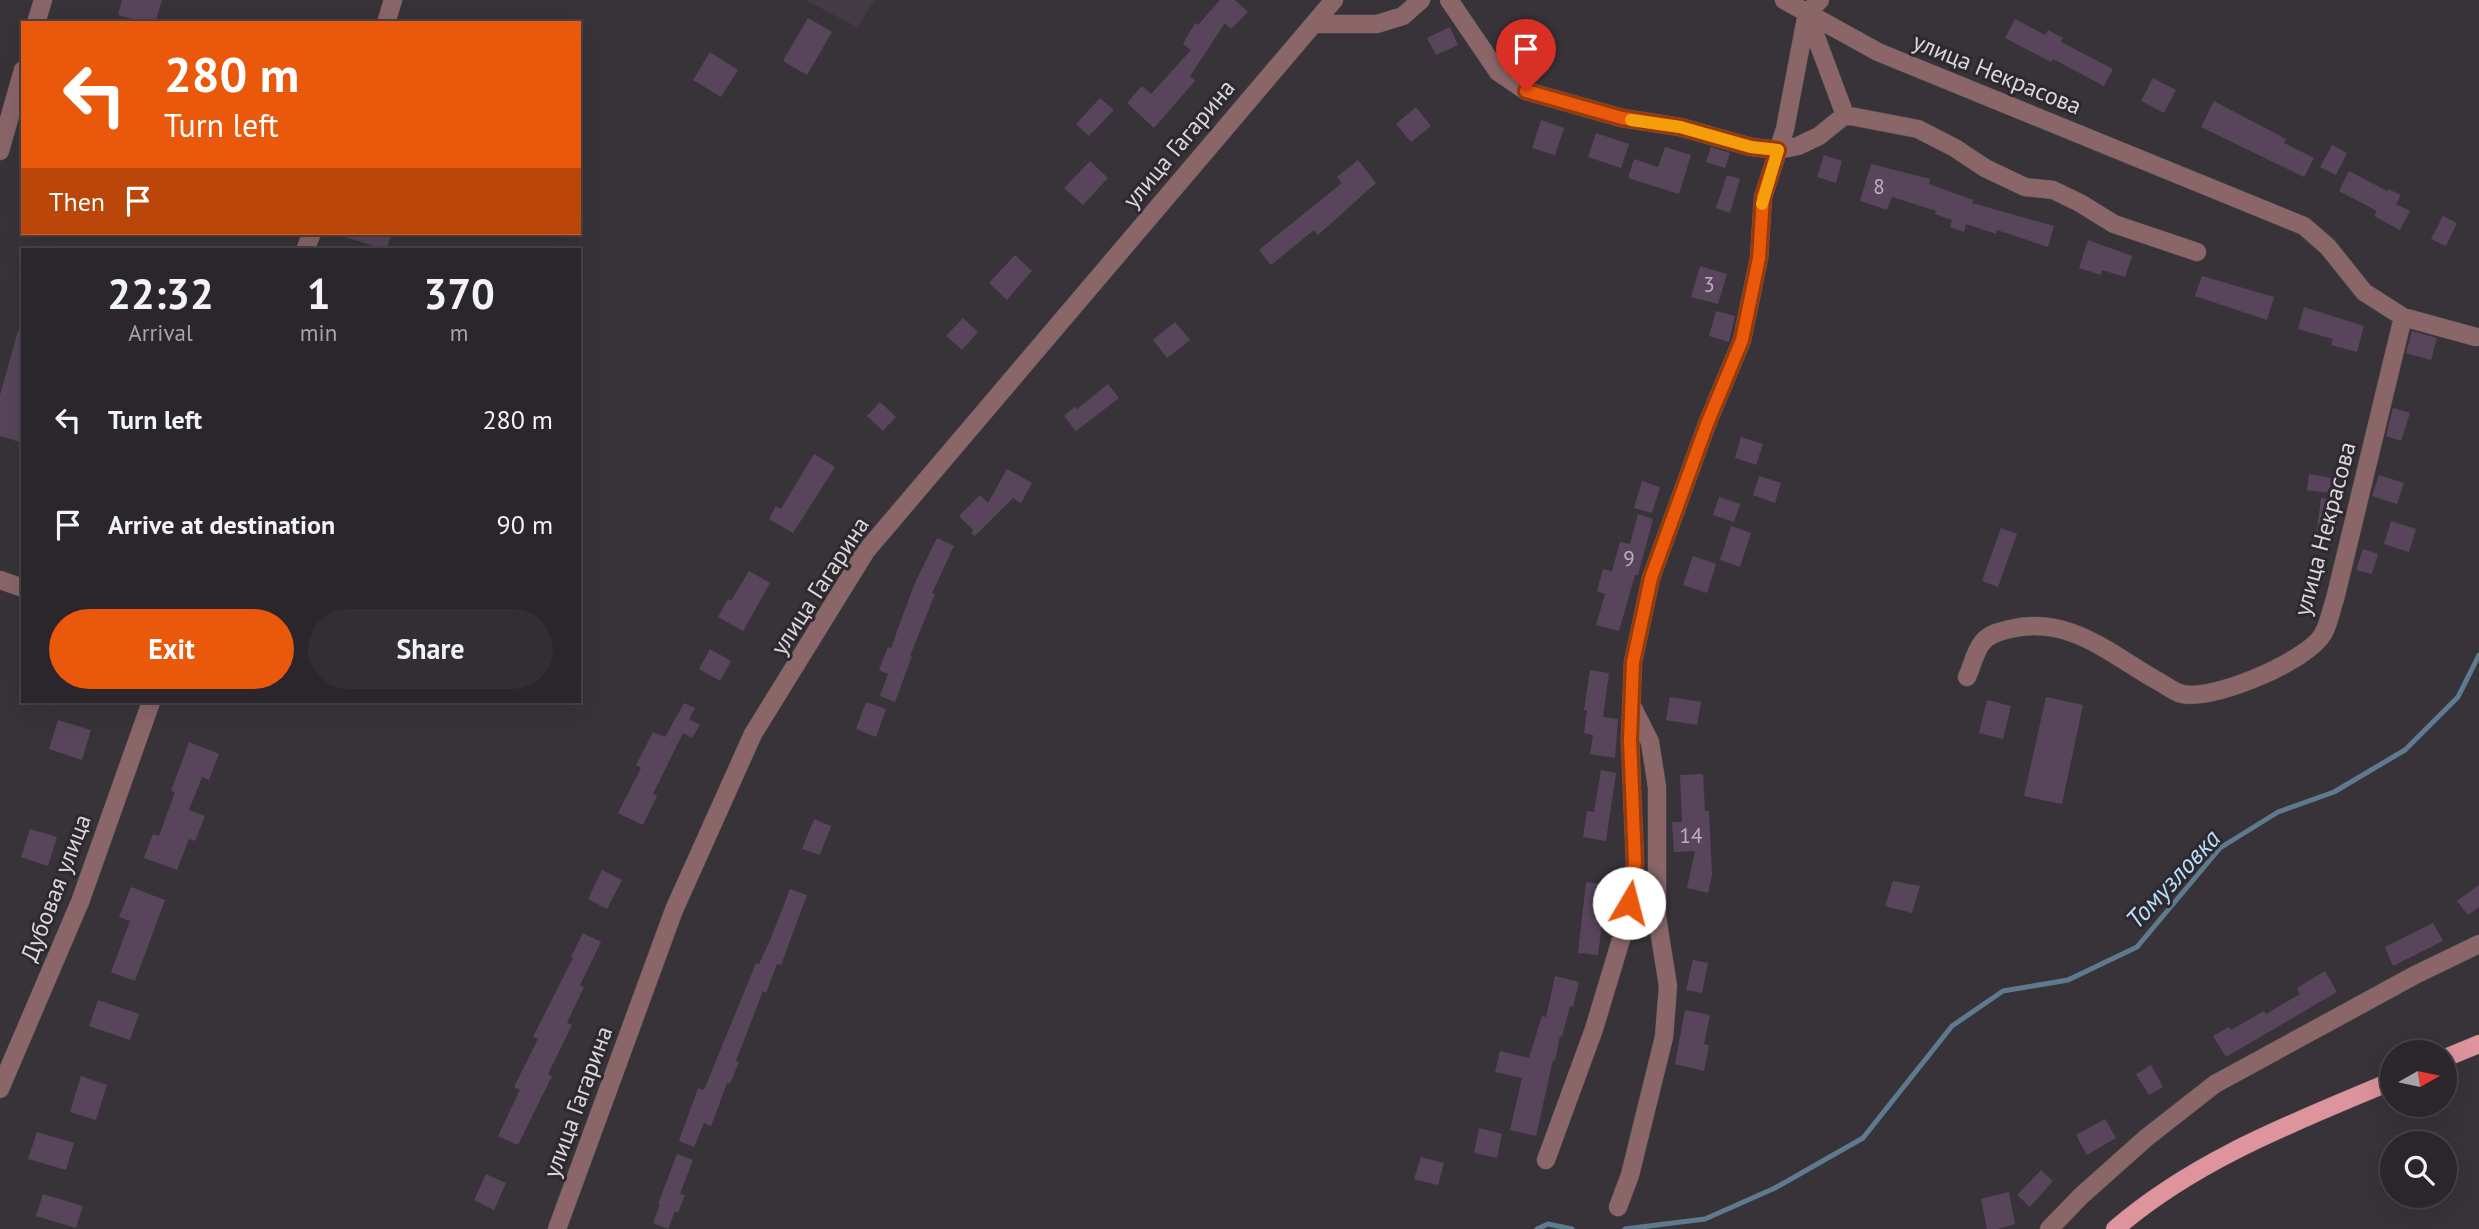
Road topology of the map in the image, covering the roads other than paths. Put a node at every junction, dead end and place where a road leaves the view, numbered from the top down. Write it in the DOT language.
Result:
graph roads {
  1 [pos="43,0"];
  2 [pos="393,0"];
  3 [pos="1334,0"];
  4 [pos="1421,0"];
  5 [pos="1449,0"];
  6 [pos="1784,0"];
  7 [pos="1813,6"];
  8 [pos="37,21"];
  9 [pos="387,21"];
  10 [pos="1314,24"];
  11 [pos="21,78"];
  12 [pos="1845,115"];
  13 [pos="0,150"];
  14 [pos="1778,150"];
  15 [pos="2197,252"];
  16 [pos="2403,317"];
  17 [pos="2476,337"];
  18 [pos="0,580"];
  19 [pos="21,587"];
  20 [pos="1967,677"];
  21 [pos="151,703"];
  22 [pos="1632,704"];
  23 [pos="2479,944"];
  24 [pos="2479,1044"];
  25 [pos="2457,1053"];
  26 [pos="2380,1086"];
  27 [pos="0,1089"];
  28 [pos="1546,1160"];
  29 [pos="1618,1207"];
  30 [pos="557,1229"];
  31 [pos="2049,1229"];
  32 [pos="2115,1229"];
  1 -- 8 [label="street"];
  2 -- 9 [label="street"];
  3 -- 10 [label="street, улица Гагарина"];
  4 -- 10 [label="street"];
  5 -- 14 [label="street"];
  6 -- 7 [label="street, улица Некрасова"];
  7 -- 12 [label="street"];
  7 -- 14 [label="street"];
  7 -- 16 [label="street, улица Некрасова"];
  10 -- 30 [label="street, улица Гагарина"];
  11 -- 13 [label="street"];
  12 -- 14 [label="street"];
  12 -- 15 [label="street"];
  14 -- 22 [label="street"];
  16 -- 17 [label="street, улица Некрасова"];
  16 -- 20 [label="street, улица Некрасова"];
  18 -- 19 [label="street"];
  21 -- 27 [label="street, Дубовая улица"];
  22 -- 28 [label="street"];
  22 -- 29 [label="street"];
  23 -- 31 [label="street"];
  24 -- 25 [label="main road"];
  26 -- 32 [label="main road"];
}
